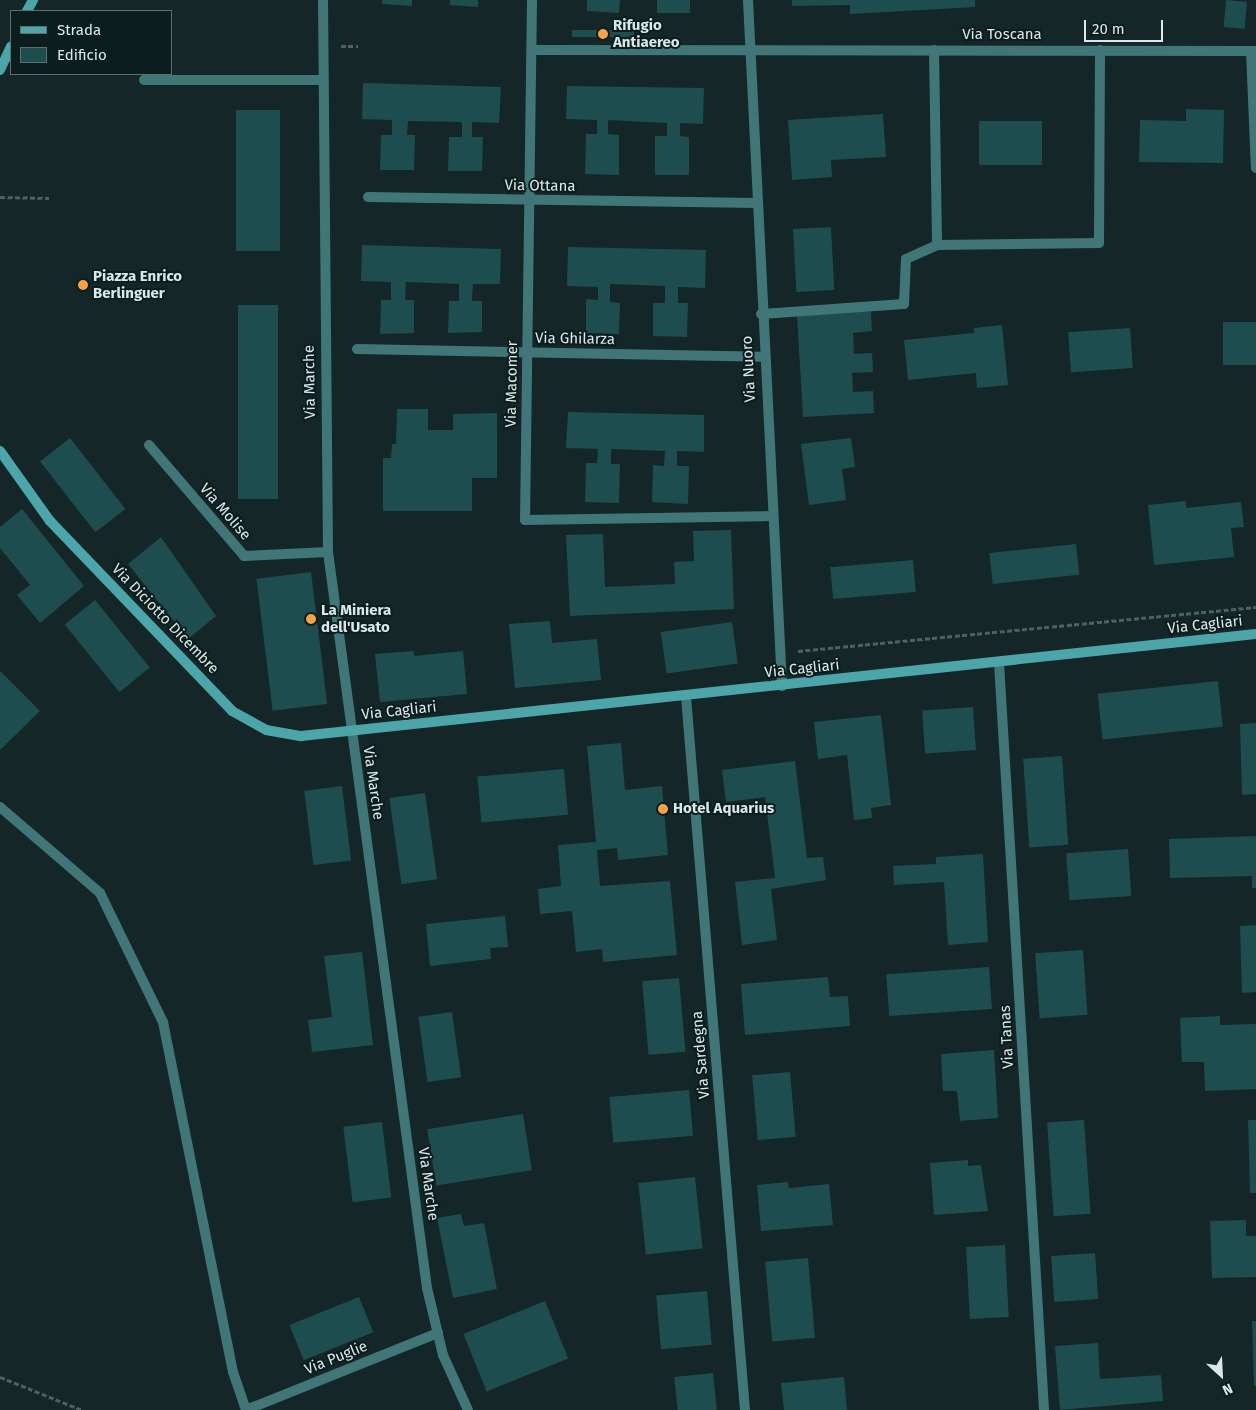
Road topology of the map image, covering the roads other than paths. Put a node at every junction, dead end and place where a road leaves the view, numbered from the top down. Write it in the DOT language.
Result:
graph roads {
  1 [pos="323,0"];
  2 [pos="532,0"];
  3 [pos="748,0"];
  4 [pos="10,48"];
  5 [pos="532,50"];
  6 [pos="748,50"];
  7 [pos="934,50"];
  8 [pos="1100,50"];
  9 [pos="1253,51"];
  10 [pos="0,70"];
  11 [pos="144,80"];
  12 [pos="322,80"];
  13 [pos="1256,168"];
  14 [pos="368,196"];
  15 [pos="529,201"];
  16 [pos="756,203"];
  17 [pos="937,245"];
  18 [pos="761,314"];
  19 [pos="357,349"];
  20 [pos="527,353"];
  21 [pos="763,357"];
  22 [pos="149,446"];
  23 [pos="0,451"];
  24 [pos="773,516"];
  25 [pos="328,552"];
  26 [pos="1256,634"];
  27 [pos="999,662"];
  28 [pos="782,686"];
  29 [pos="686,697"];
  30 [pos="351,731"];
  31 [pos="0,807"];
  32 [pos="438,1333"];
  33 [pos="246,1410"];
  34 [pos="468,1410"];
  35 [pos="745,1410"];
  36 [pos="1044,1410"];
  1 -- 12 [label="street, Via Marche"];
  2 -- 5 [label="street, Via Macomer"];
  3 -- 6 [label="street, Via Nuoro"];
  4 -- 10 [label="street"];
  5 -- 6 [label="street"];
  5 -- 15 [label="street, Via Macomer"];
  6 -- 7 [label="street, Via Toscana"];
  6 -- 16 [label="street, Via Nuoro"];
  7 -- 8 [label="street, Via Toscana"];
  7 -- 17 [label="street"];
  8 -- 9 [label="street, Via Toscana"];
  8 -- 17 [label="street"];
  9 -- 13 [label="street"];
  11 -- 12 [label="street"];
  12 -- 25 [label="street, Via Marche"];
  14 -- 15 [label="street, Via Ottana"];
  15 -- 16 [label="street, Via Ottana"];
  15 -- 20 [label="street, Via Macomer"];
  16 -- 18 [label="street, Via Nuoro"];
  17 -- 18 [label="street"];
  18 -- 21 [label="street, Via Nuoro"];
  19 -- 20 [label="street, Via Ghilarza"];
  20 -- 21 [label="street, Via Ghilarza"];
  20 -- 24 [label="street, Via Macomer"];
  21 -- 24 [label="street, Via Nuoro"];
  22 -- 25 [label="street, Via Molise"];
  23 -- 30 [label="street, Via Diciotto Dicembre"];
  24 -- 28 [label="street, Via Nuoro"];
  25 -- 30 [label="street, Via Marche"];
  26 -- 27 [label="street, Via Cagliari"];
  27 -- 28 [label="street, Via Cagliari"];
  27 -- 36 [label="street, Via Tanas"];
  28 -- 29 [label="street, Via Cagliari"];
  29 -- 30 [label="street, Via Cagliari"];
  29 -- 35 [label="street, Via Sardegna"];
  30 -- 32 [label="street, Via Marche"];
  31 -- 33 [label="street"];
  32 -- 33 [label="street, Via Puglie"];
  32 -- 34 [label="street, Via Marche"];
}
